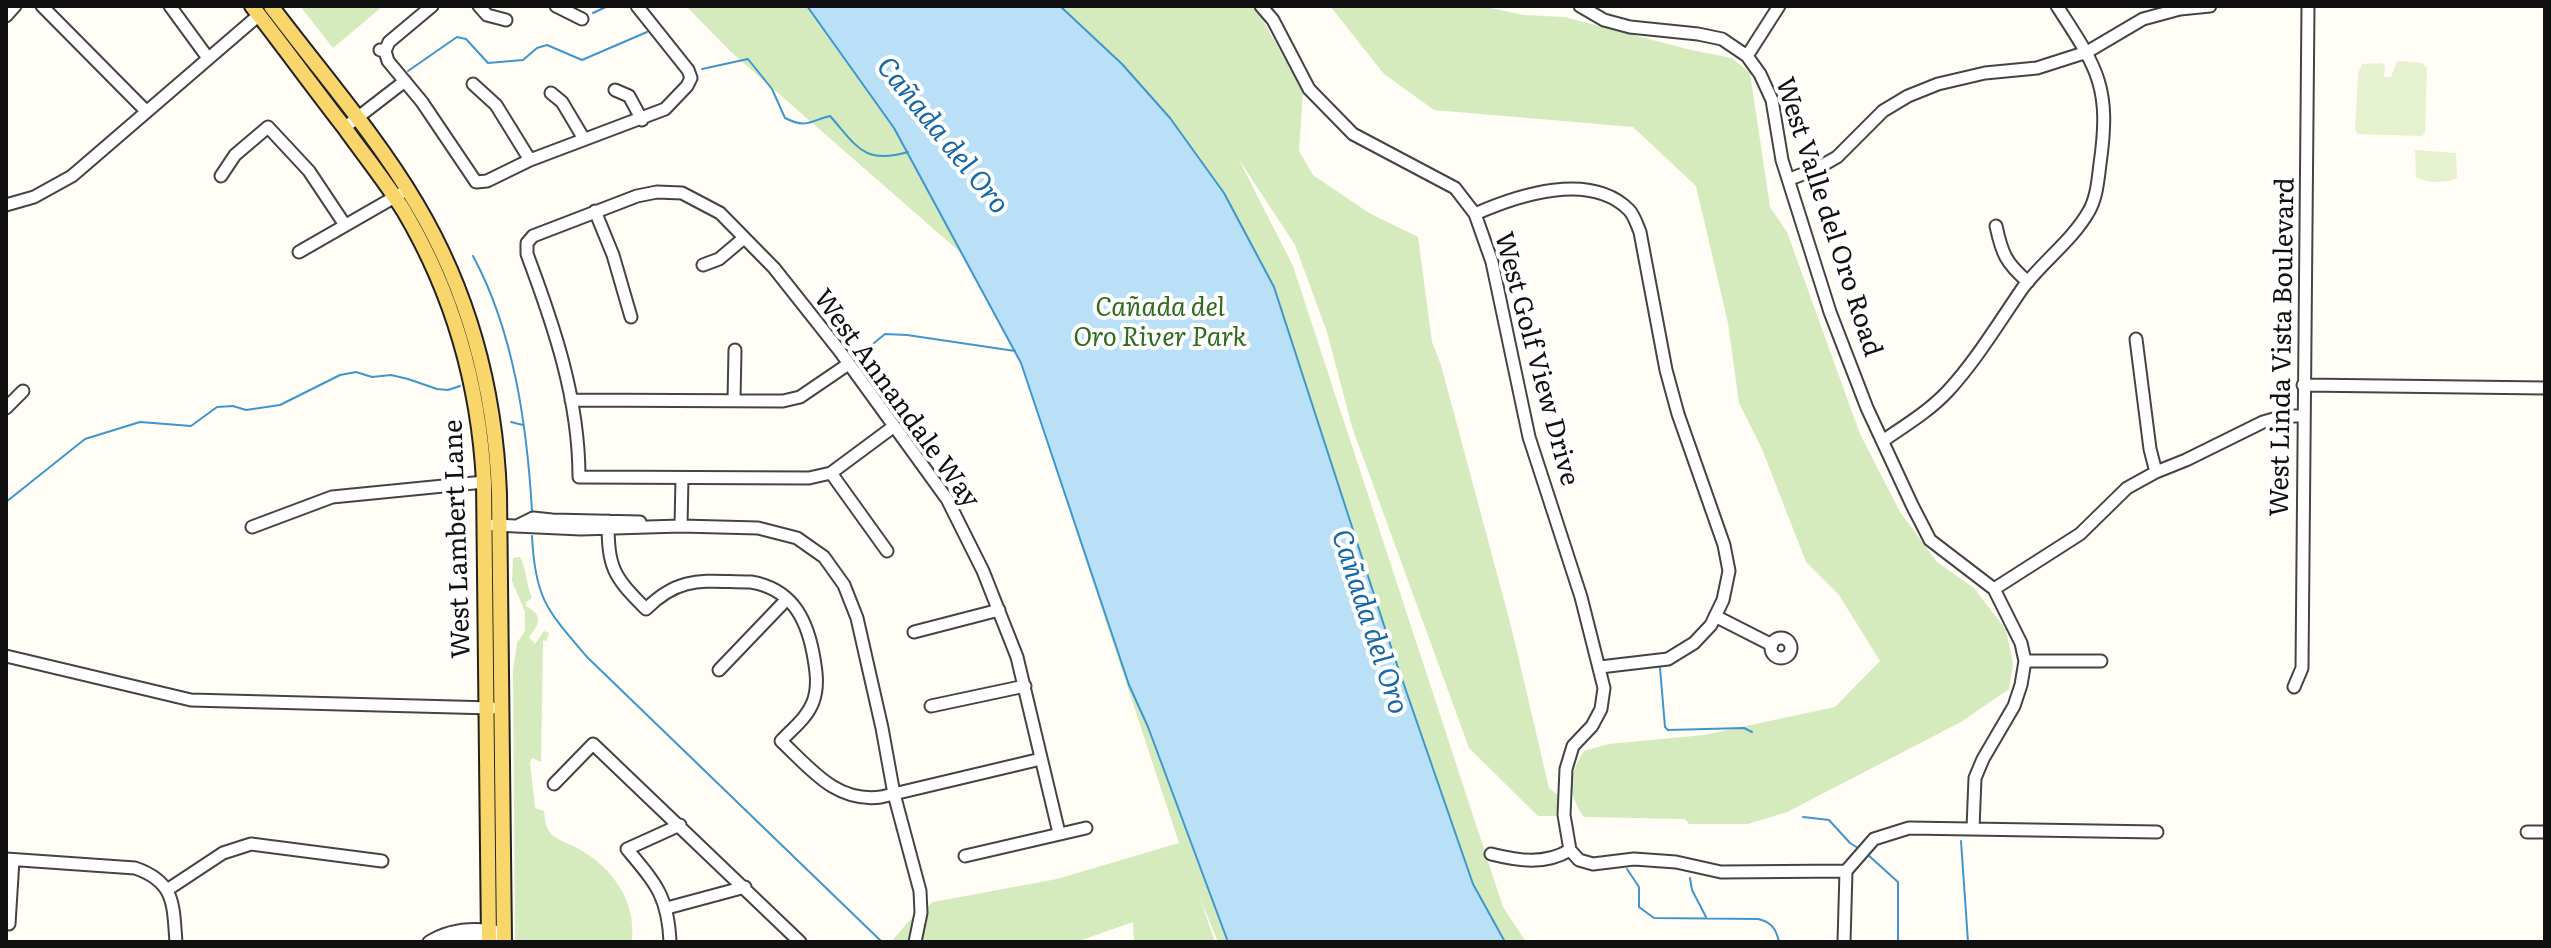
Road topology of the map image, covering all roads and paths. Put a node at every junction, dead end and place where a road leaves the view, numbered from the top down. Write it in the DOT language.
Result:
graph roads {
  1 [pos="15,6"];
  2 [pos="42,6"];
  3 [pos="170,6"];
  4 [pos="432,6"];
  5 [pos="479,6"];
  6 [pos="556,6"];
  7 [pos="637,6"];
  8 [pos="1261,6"];
  9 [pos="1580,6"];
  10 [pos="1779,6"];
  11 [pos="2057,6"];
  12 [pos="2210,6"];
  13 [pos="2308,6"];
  14 [pos="260,9"];
  15 [pos="6,16"];
  16 [pos="582,19"];
  17 [pos="506,20"];
  18 [pos="2087,52"];
  19 [pos="1747,56"];
  20 [pos="208,58"];
  21 [pos="405,81"];
  22 [pos="473,84"];
  23 [pos="615,90"];
  24 [pos="551,93"];
  25 [pos="146,111"];
  26 [pos="642,120"];
  27 [pos="350,123"];
  28 [pos="584,139"];
  29 [pos="530,160"];
  30 [pos="221,176"];
  31 [pos="1790,179"];
  32 [pos="402,194"];
  33 [pos="6,205"];
  34 [pos="595,211"];
  35 [pos="1475,214"];
  36 [pos="345,225"];
  37 [pos="1996,226"];
  38 [pos="744,238"];
  39 [pos="299,252"];
  40 [pos="703,265"];
  41 [pos="2028,282"];
  42 [pos="631,317"];
  43 [pos="2136,339"];
  44 [pos="735,350"];
  45 [pos="847,365"];
  46 [pos="2303,385"];
  47 [pos="2545,388"];
  48 [pos="23,391"];
  49 [pos="571,400"];
  50 [pos="734,400"];
  51 [pos="6,408"];
  52 [pos="2304,416"];
  53 [pos="893,427"];
  54 [pos="1884,440"];
  55 [pos="2156,472"];
  56 [pos="831,473"];
  57 [pos="682,478"];
  58 [pos="484,482"];
  59 [pos="493,525"];
  60 [pos="608,525"];
  61 [pos="681,526"];
  62 [pos="252,527"];
  63 [pos="887,551"];
  64 [pos="1994,589"];
  65 [pos="787,599"];
  66 [pos="999,610"];
  67 [pos="1715,616"];
  68 [pos="914,632"];
  69 [pos="1772,645"];
  70 [pos="6,656"];
  71 [pos="2025,661"];
  72 [pos="2101,661"];
  73 [pos="1600,667"];
  74 [pos="719,670"];
  75 [pos="1025,686"];
  76 [pos="2294,687"];
  77 [pos="931,706"];
  78 [pos="496,708"];
  79 [pos="1041,759"];
  80 [pos="554,784"];
  81 [pos="898,794"];
  82 [pos="680,825"];
  83 [pos="1086,828"];
  84 [pos="1973,828"];
  85 [pos="2157,832"];
  86 [pos="2527,832"];
  87 [pos="2545,832"];
  88 [pos="1059,833"];
  89 [pos="1570,850"];
  90 [pos="1491,854"];
  91 [pos="965,856"];
  92 [pos="9,860"];
  93 [pos="382,861"];
  94 [pos="1846,871"];
  95 [pos="745,887"];
  96 [pos="167,890"];
  97 [pos="667,908"];
  98 [pos="9,924"];
  99 [pos="495,937"];
  100 [pos="176,942"];
  101 [pos="429,942"];
  102 [pos="441,942"];
  103 [pos="670,942"];
  104 [pos="800,942"];
  105 [pos="915,942"];
  106 [pos="1844,942"];
  1 -- 15 [label="street"];
  2 -- 25 [label="street"];
  3 -- 20 [label="street"];
  4 -- 21 [label="street"];
  5 -- 17 [label="street"];
  6 -- 16 [label="street"];
  7 -- 26 [label="street"];
  8 -- 35 [label="street, West Golf View Drive"];
  9 -- 19 [label="street, West Valle del Oro Road"];
  10 -- 19 [label="street"];
  11 -- 18 [label="street"];
  12 -- 18 [label="street"];
  13 -- 46 [label="street, West Linda Vista Boulevard"];
  14 -- 20 [label="street"];
  14 -- 27 [label="main road, West Lambert Lane"];
  18 -- 31 [label="street"];
  18 -- 41 [label="street"];
  19 -- 31 [label="street, West Valle del Oro Road"];
  20 -- 25 [label="street"];
  21 -- 27 [label="street"];
  21 -- 29 [label="street"];
  22 -- 29 [label="street"];
  23 -- 26 [label="street"];
  24 -- 28 [label="street"];
  25 -- 33 [label="street"];
  26 -- 28 [label="street"];
  27 -- 32 [label="main road, West Lambert Lane"];
  28 -- 29 [label="street"];
  30 -- 36 [label="street"];
  31 -- 54 [label="street, West Valle del Oro Road"];
  32 -- 36 [label="street"];
  32 -- 58 [label="main road, West Lambert Lane"];
  32 -- 59 [label="main road, West Lambert Lane"];
  34 -- 38 [label="street, West Annandale Way"];
  34 -- 42 [label="street"];
  34 -- 49 [label="street, West Annandale Way"];
  35 -- 67 [label="street"];
  35 -- 73 [label="street, West Golf View Drive"];
  36 -- 39 [label="street"];
  37 -- 41 [label="street"];
  38 -- 40 [label="street"];
  38 -- 45 [label="street, West Annandale Way"];
  41 -- 54 [label="street"];
  43 -- 55 [label="street"];
  44 -- 50 [label="street"];
  45 -- 50 [label="street"];
  45 -- 53 [label="street, West Annandale Way"];
  46 -- 47 [label="street"];
  46 -- 52 [label="street, West Linda Vista Boulevard"];
  48 -- 51 [label="street"];
  49 -- 50 [label="street"];
  49 -- 57 [label="street"];
  52 -- 55 [label="street"];
  52 -- 76 [label="street, West Linda Vista Boulevard"];
  53 -- 56 [label="street"];
  53 -- 66 [label="street, West Annandale Way"];
  54 -- 64 [label="street, West Valle del Oro Road"];
  55 -- 64 [label="street"];
  56 -- 57 [label="street"];
  56 -- 63 [label="street"];
  57 -- 61 [label="street"];
  58 -- 59 [label="main road, West Lambert Lane"];
  58 -- 62 [label="street"];
  59 -- 60 [label="street"];
  59 -- 78 [label="main road, West Lambert Lane"];
  60 -- 61 [label="street"];
  60 -- 65 [label="street"];
  61 -- 81 [label="street"];
  64 -- 71 [label="street, West Valle del Oro Road"];
  65 -- 74 [label="street"];
  65 -- 81 [label="street"];
  66 -- 68 [label="street"];
  66 -- 75 [label="street, West Annandale Way"];
  67 -- 69 [label="street"];
  67 -- 73 [label="street"];
  70 -- 78 [label="street"];
  71 -- 72 [label="street"];
  71 -- 84 [label="street"];
  73 -- 89 [label="street, West Golf View Drive"];
  75 -- 77 [label="street"];
  75 -- 79 [label="street, West Annandale Way"];
  78 -- 99 [label="main road, West Lambert Lane"];
  79 -- 81 [label="street"];
  79 -- 88 [label="street, West Annandale Way"];
  80 -- 82 [label="street"];
  81 -- 105 [label="street"];
  82 -- 95 [label="street"];
  82 -- 97 [label="street"];
  83 -- 88 [label="street"];
  84 -- 85 [label="street"];
  84 -- 94 [label="street"];
  86 -- 87 [label="street"];
  88 -- 91 [label="street"];
  89 -- 90 [label="street"];
  89 -- 94 [label="street"];
  92 -- 96 [label="street"];
  92 -- 98 [label="street"];
  93 -- 96 [label="street"];
  94 -- 106 [label="street"];
  95 -- 97 [label="street"];
  95 -- 104 [label="street"];
  96 -- 100 [label="street"];
  97 -- 103 [label="street"];
  99 -- 101 [label="street"];
  99 -- 102 [label="street"];
}
